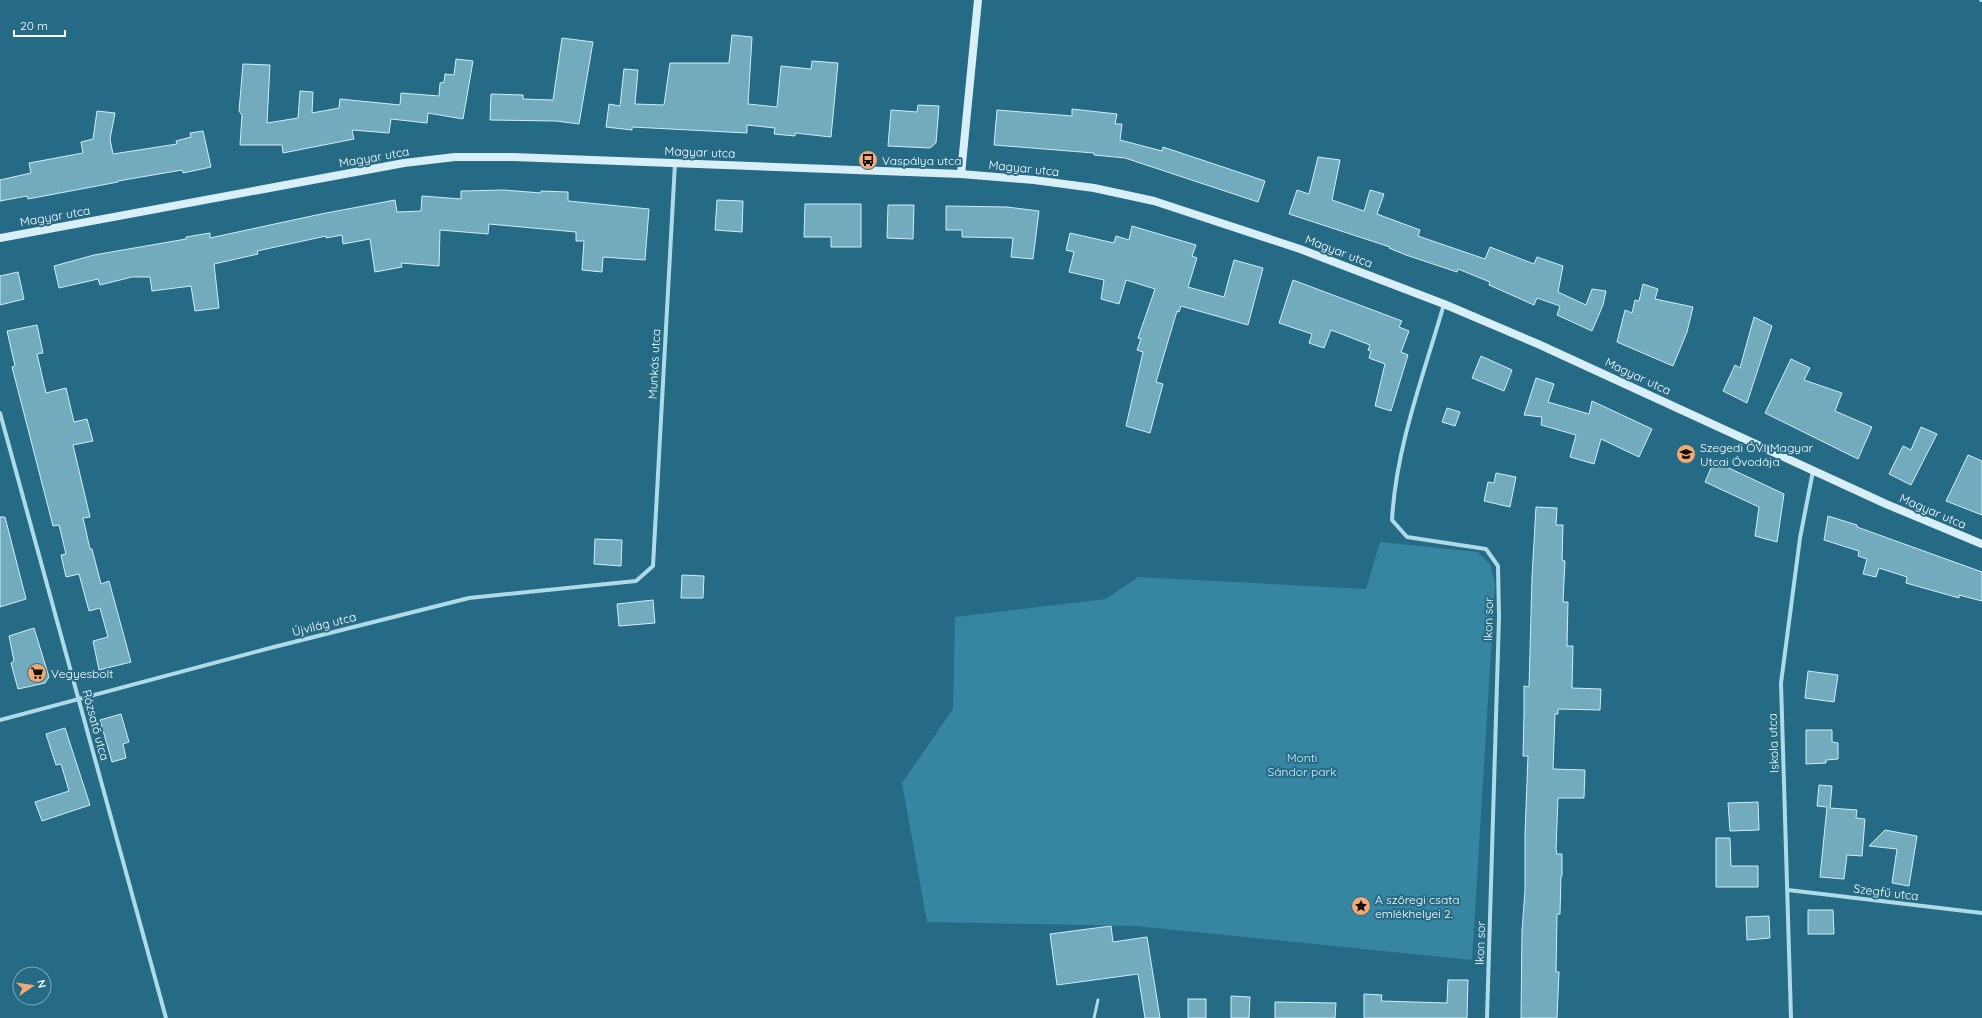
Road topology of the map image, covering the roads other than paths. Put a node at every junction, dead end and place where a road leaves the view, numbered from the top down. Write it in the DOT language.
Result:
graph roads {
  1 [pos="978,0"];
  2 [pos="675,163"];
  3 [pos="961,174"];
  4 [pos="0,238"];
  5 [pos="1444,304"];
  6 [pos="0,414"];
  7 [pos="1813,470"];
  8 [pos="1982,544"];
  9 [pos="653,566"];
  10 [pos="78,698"];
  11 [pos="0,720"];
  12 [pos="1788,890"];
  13 [pos="1982,913"];
  14 [pos="1098,1000"];
  15 [pos="166,1018"];
  16 [pos="1094,1018"];
  17 [pos="1487,1018"];
  18 [pos="1791,1018"];
  1 -- 3 [label="street"];
  2 -- 3 [label="street, Magyar utca"];
  2 -- 4 [label="street, Magyar utca"];
  2 -- 9 [label="street, Munkás utca"];
  3 -- 5 [label="street, Magyar utca"];
  5 -- 7 [label="street, Magyar utca"];
  5 -- 17 [label="street, Ikon sor"];
  6 -- 10 [label="street, Rózsatő utca"];
  7 -- 8 [label="street, Magyar utca"];
  7 -- 12 [label="street, Iskola utca"];
  9 -- 10 [label="street, Újvilág utca"];
  10 -- 11 [label="street, Újvilág utca"];
  10 -- 15 [label="street, Rózsatő utca"];
  12 -- 13 [label="street, Szegfű utca"];
  12 -- 18 [label="street, Iskola utca"];
  14 -- 16 [label="lane"];
}
